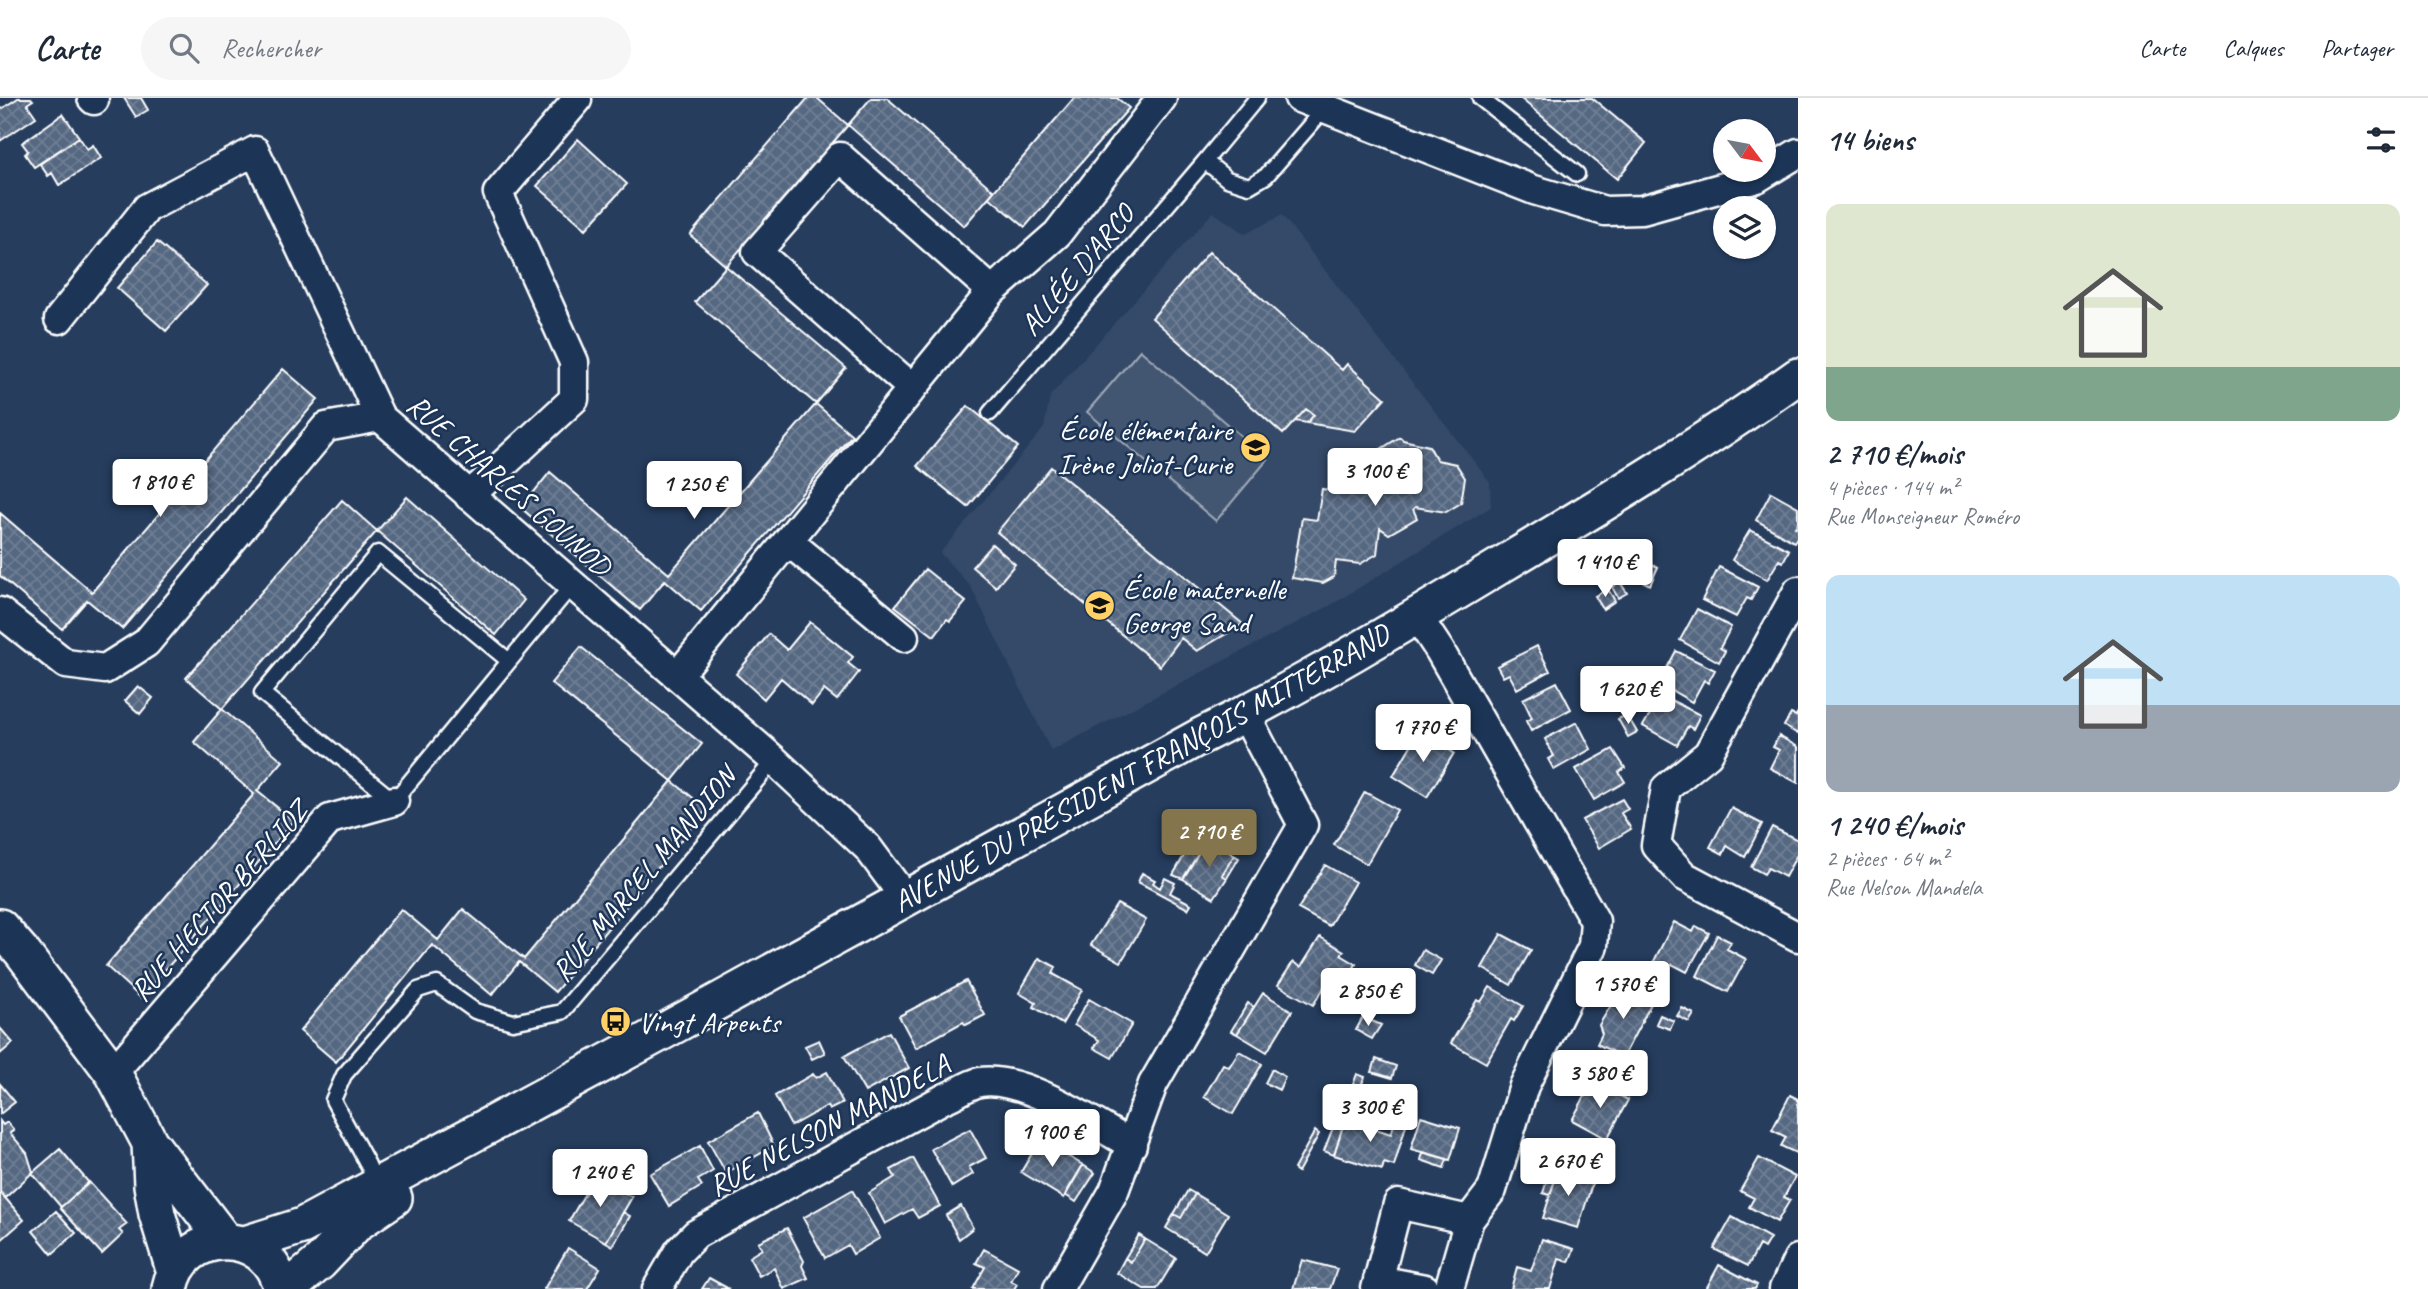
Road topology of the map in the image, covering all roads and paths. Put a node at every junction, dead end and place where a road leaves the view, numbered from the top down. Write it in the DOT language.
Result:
graph roads {
  1 [pos="1162,98"];
  2 [pos="1257,98"];
  3 [pos="1299,98"];
  4 [pos="1480,98"];
  5 [pos="577,100"];
  6 [pos="1325,108"];
  7 [pos="1798,153"];
  8 [pos="1205,161"];
  9 [pos="1577,174"];
  10 [pos="992,290"];
  11 [pos="59,319"];
  12 [pos="1798,376"];
  13 [pos="912,388"];
  14 [pos="990,412"];
  15 [pos="380,417"];
  16 [pos="470,496"];
  17 [pos="788,541"];
  18 [pos="572,585"];
  19 [pos="1798,591"];
  20 [pos="0,612"];
  21 [pos="1417,616"];
  22 [pos="904,637"];
  23 [pos="509,661"];
  24 [pos="678,675"];
  25 [pos="1245,714"];
  26 [pos="774,760"];
  27 [pos="394,801"];
  28 [pos="905,898"];
  29 [pos="0,927"];
  30 [pos="1798,937"];
  31 [pos="113,1073"];
  32 [pos="470,1136"];
  33 [pos="150,1143"];
  34 [pos="1132,1145"];
  35 [pos="377,1185"];
  36 [pos="1469,1220"];
  37 [pos="235,1242"];
  38 [pos="1798,1259"];
  39 [pos="1377,1284"];
  40 [pos="171,1285"];
  41 [pos="281,1289"];
  42 [pos="288,1289"];
  43 [pos="657,1289"];
  44 [pos="1058,1289"];
  45 [pos="1425,1289"];
  46 [pos="1449,1289"];
  47 [pos="1784,1289"];
  1 -- 10 [label="street"];
  2 -- 8 [label="lane, ALLÉE D'ARCO"];
  3 -- 6 [label="street"];
  4 -- 9 [label="lane"];
  5 -- 16 [label="street"];
  6 -- 7 [label="street"];
  6 -- 8 [label="lane"];
  8 -- 14 [label="lane, ALLÉE D'ARCO"];
  10 -- 13 [label="street"];
  10 -- 13 [label="street"];
  11 -- 15 [label="street, RUE CHARLES GOUNOD"];
  12 -- 21 [label="street, AVENUE DU PRÉSIDENT FRANÇOIS MITTERRAND"];
  13 -- 17 [label="street"];
  15 -- 16 [label="street, RUE CHARLES GOUNOD"];
  15 -- 20 [label="street"];
  16 -- 18 [label="street, RUE CHARLES GOUNOD"];
  17 -- 22 [label="street"];
  17 -- 24 [label="street"];
  18 -- 23 [label="lane"];
  18 -- 24 [label="street, RUE CHARLES GOUNOD"];
  19 -- 30 [label="street"];
  21 -- 25 [label="street, AVENUE DU PRÉSIDENT FRANÇOIS MITTERRAND"];
  21 -- 36 [label="street"];
  23 -- 27 [label="lane"];
  23 -- 27 [label="lane"];
  24 -- 26 [label="street, RUE CHARLES GOUNOD"];
  25 -- 28 [label="street, AVENUE DU PRÉSIDENT FRANÇOIS MITTERRAND"];
  25 -- 34 [label="street"];
  26 -- 28 [label="street, RUE CHARLES GOUNOD"];
  26 -- 35 [label="lane, RUE MARCEL MANDION"];
  27 -- 31 [label="street, RUE HECTOR BERLIOZ"];
  28 -- 32 [label="street, AVENUE DU PRÉSIDENT FRANÇOIS MITTERRAND"];
  29 -- 31 [label="street"];
  31 -- 33 [label="street"];
  32 -- 35 [label="street, AVENUE DU PRÉSIDENT FRANÇOIS MITTERRAND"];
  32 -- 42 [label="street, AVENUE DU PRÉSIDENT FRANÇOIS MITTERRAND"];
  33 -- 37 [label="street"];
  33 -- 40 [label="street"];
  34 -- 43 [label="street, RUE NELSON MANDELA"];
  34 -- 44 [label="street"];
  35 -- 37 [label="street, AVENUE DU PRÉSIDENT FRANÇOIS MITTERRAND"];
  36 -- 39 [label="street"];
  36 -- 46 [label="street"];
  37 -- 40 [label="street, AVENUE DU PRÉSIDENT FRANÇOIS MITTERRAND"];
  37 -- 41 [label="street"];
  38 -- 47 [label="street"];
  39 -- 45 [label="street"];
}
